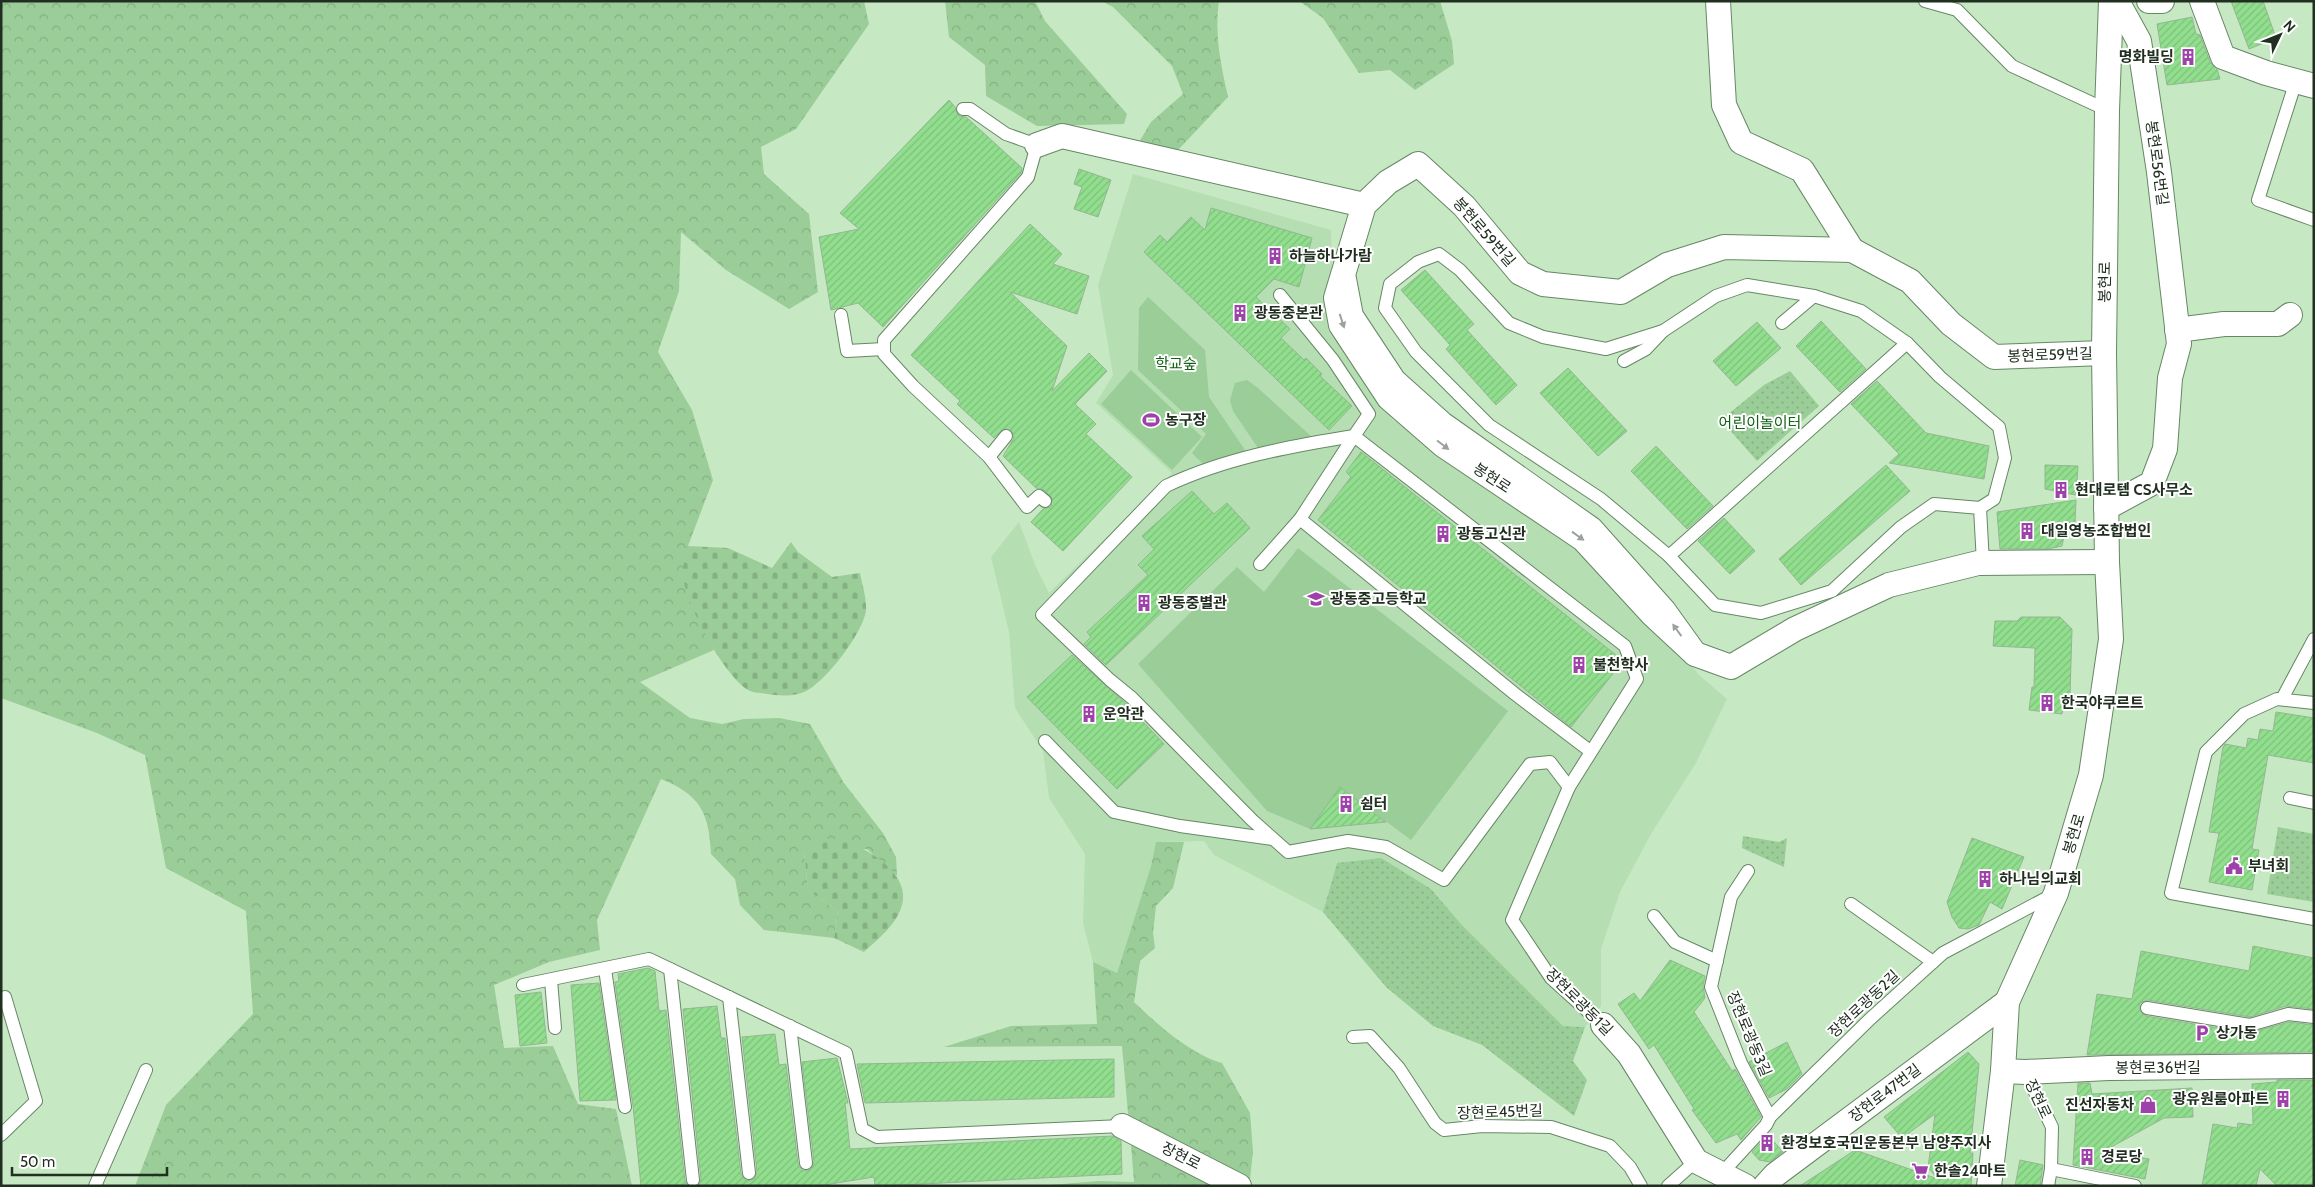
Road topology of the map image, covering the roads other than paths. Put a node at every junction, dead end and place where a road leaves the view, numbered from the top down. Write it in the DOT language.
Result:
graph roads {
  1 [pos="1718,1"];
  2 [pos="1925,1"];
  3 [pos="2111,1"];
  4 [pos="2117,1"];
  5 [pos="2149,1"];
  6 [pos="2162,1"];
  7 [pos="2202,1"];
  8 [pos="2305,84"];
  9 [pos="964,109"];
  10 [pos="2107,110"];
  11 [pos="1037,145"];
  12 [pos="1388,182"];
  13 [pos="1364,205"];
  14 [pos="2314,220"];
  15 [pos="1852,250"];
  16 [pos="1280,295"];
  17 [pos="1814,296"];
  18 [pos="840,315"];
  19 [pos="2290,316"];
  20 [pos="1782,323"];
  21 [pos="2177,330"];
  22 [pos="1663,331"];
  23 [pos="1907,343"];
  24 [pos="884,349"];
  25 [pos="2104,353"];
  26 [pos="1624,361"];
  27 [pos="1006,436"];
  28 [pos="1354,436"];
  29 [pos="989,457"];
  30 [pos="1044,495"];
  31 [pos="1980,508"];
  32 [pos="2106,508"];
  33 [pos="1300,519"];
  34 [pos="1669,556"];
  35 [pos="2107,562"];
  36 [pos="1983,563"];
  37 [pos="1260,564"];
  38 [pos="2314,639"];
  39 [pos="2282,699"];
  40 [pos="2314,703"];
  41 [pos="1045,741"];
  42 [pos="1590,751"];
  43 [pos="1569,787"];
  44 [pos="2290,798"];
  45 [pos="2314,803"];
  46 [pos="1274,840"];
  47 [pos="1748,871"];
  48 [pos="2056,893"];
  49 [pos="1851,904"];
  50 [pos="1654,916"];
  51 [pos="2314,919"];
  52 [pos="1717,961"];
  53 [pos="1933,962"];
  54 [pos="605,969"];
  55 [pos="670,969"];
  56 [pos="551,980"];
  57 [pos="523,986"];
  58 [pos="5,997"];
  59 [pos="729,997"];
  60 [pos="2007,1002"];
  61 [pos="2147,1008"];
  62 [pos="2314,1017"];
  63 [pos="1603,1025"];
  64 [pos="790,1026"];
  65 [pos="555,1028"];
  66 [pos="1354,1037"];
  67 [pos="2314,1066"];
  68 [pos="146,1070"];
  69 [pos="2014,1071"];
  70 [pos="624,1107"];
  71 [pos="1770,1117"];
  72 [pos="1122,1126"];
  73 [pos="1,1135"];
  74 [pos="1696,1161"];
  75 [pos="806,1163"];
  76 [pos="2051,1169"];
  77 [pos="749,1172"];
  78 [pos="1722,1173"];
  79 [pos="693,1180"];
  80 [pos="95,1186"];
  81 [pos="1239,1186"];
  82 [pos="1641,1186"];
  83 [pos="1668,1186"];
  84 [pos="1745,1186"];
  85 [pos="1765,1186"];
  86 [pos="1989,1186"];
  87 [pos="2048,1186"];
  88 [pos="2135,1186"];
  1 -- 15 [label="street, 봉현로59번길"];
  2 -- 10 [label="lane"];
  3 -- 10 [label="street, 봉현로"];
  4 -- 21 [label="street, 봉현로56번길"];
  5 -- 6 [label="street"];
  7 -- 8 [label="street"];
  8 -- 14 [label="lane"];
  9 -- 11 [label="lane"];
  10 -- 25 [label="street, 봉현로"];
  11 -- 13 [label="street"];
  11 -- 24 [label="lane"];
  12 -- 13 [label="street, 봉현로"];
  12 -- 15 [label="street, 봉현로59번길"];
  13 -- 36 [label="street, 봉현로"];
  15 -- 25 [label="street, 봉현로59번길"];
  16 -- 28 [label="lane"];
  17 -- 20 [label="lane"];
  17 -- 22 [label="lane"];
  17 -- 23 [label="lane"];
  18 -- 24 [label="lane"];
  19 -- 21 [label="street"];
  21 -- 32 [label="street, 봉현로56번길"];
  22 -- 26 [label="lane"];
  22 -- 34 [label="lane"];
  23 -- 31 [label="lane"];
  23 -- 34 [label="lane"];
  24 -- 29 [label="lane"];
  25 -- 32 [label="street, 봉현로"];
  27 -- 29 [label="lane"];
  28 -- 33 [label="lane"];
  28 -- 42 [label="lane"];
  28 -- 46 [label="lane"];
  29 -- 30 [label="lane"];
  31 -- 34 [label="lane"];
  31 -- 36 [label="lane"];
  32 -- 35 [label="street, 봉현로"];
  33 -- 37 [label="lane"];
  33 -- 42 [label="lane"];
  35 -- 36 [label="street, 봉현로"];
  35 -- 48 [label="street, 봉현로"];
  38 -- 39 [label="lane"];
  39 -- 40 [label="lane"];
  39 -- 51 [label="lane"];
  41 -- 46 [label="lane"];
  42 -- 43 [label="lane"];
  43 -- 46 [label="lane"];
  43 -- 63 [label="lane, 장현로광동1길"];
  44 -- 45 [label="lane"];
  47 -- 52 [label="lane, 장현로광동3길"];
  48 -- 53 [label="lane, 장현로광동2길"];
  48 -- 60 [label="street, 봉현로"];
  49 -- 53 [label="lane"];
  50 -- 52 [label="lane"];
  52 -- 71 [label="lane, 장현로광동3길"];
  53 -- 71 [label="lane, 장현로광동2길"];
  54 -- 55 [label="lane"];
  54 -- 56 [label="lane"];
  54 -- 70 [label="lane"];
  55 -- 59 [label="lane"];
  55 -- 79 [label="lane"];
  56 -- 57 [label="lane"];
  56 -- 65 [label="lane"];
  58 -- 73 [label="lane"];
  59 -- 64 [label="lane"];
  59 -- 77 [label="lane"];
  60 -- 69 [label="street, 봉현로"];
  60 -- 85 [label="street, 장현로47번길"];
  61 -- 62 [label="lane"];
  63 -- 74 [label="street, 장현로광동1길"];
  64 -- 72 [label="lane"];
  64 -- 75 [label="lane"];
  66 -- 82 [label="lane, 장현로45번길"];
  67 -- 69 [label="street, 봉현로36번길"];
  68 -- 80 [label="lane"];
  69 -- 76 [label="lane, 장현로"];
  69 -- 86 [label="street, 봉현로"];
  71 -- 78 [label="lane, 장현로광동2길"];
  72 -- 81 [label="street, 장현로"];
  74 -- 78 [label="street"];
  74 -- 83 [label="lane"];
  76 -- 87 [label="lane, 장현로"];
  76 -- 88 [label="lane"];
  78 -- 84 [label="street"];
}
